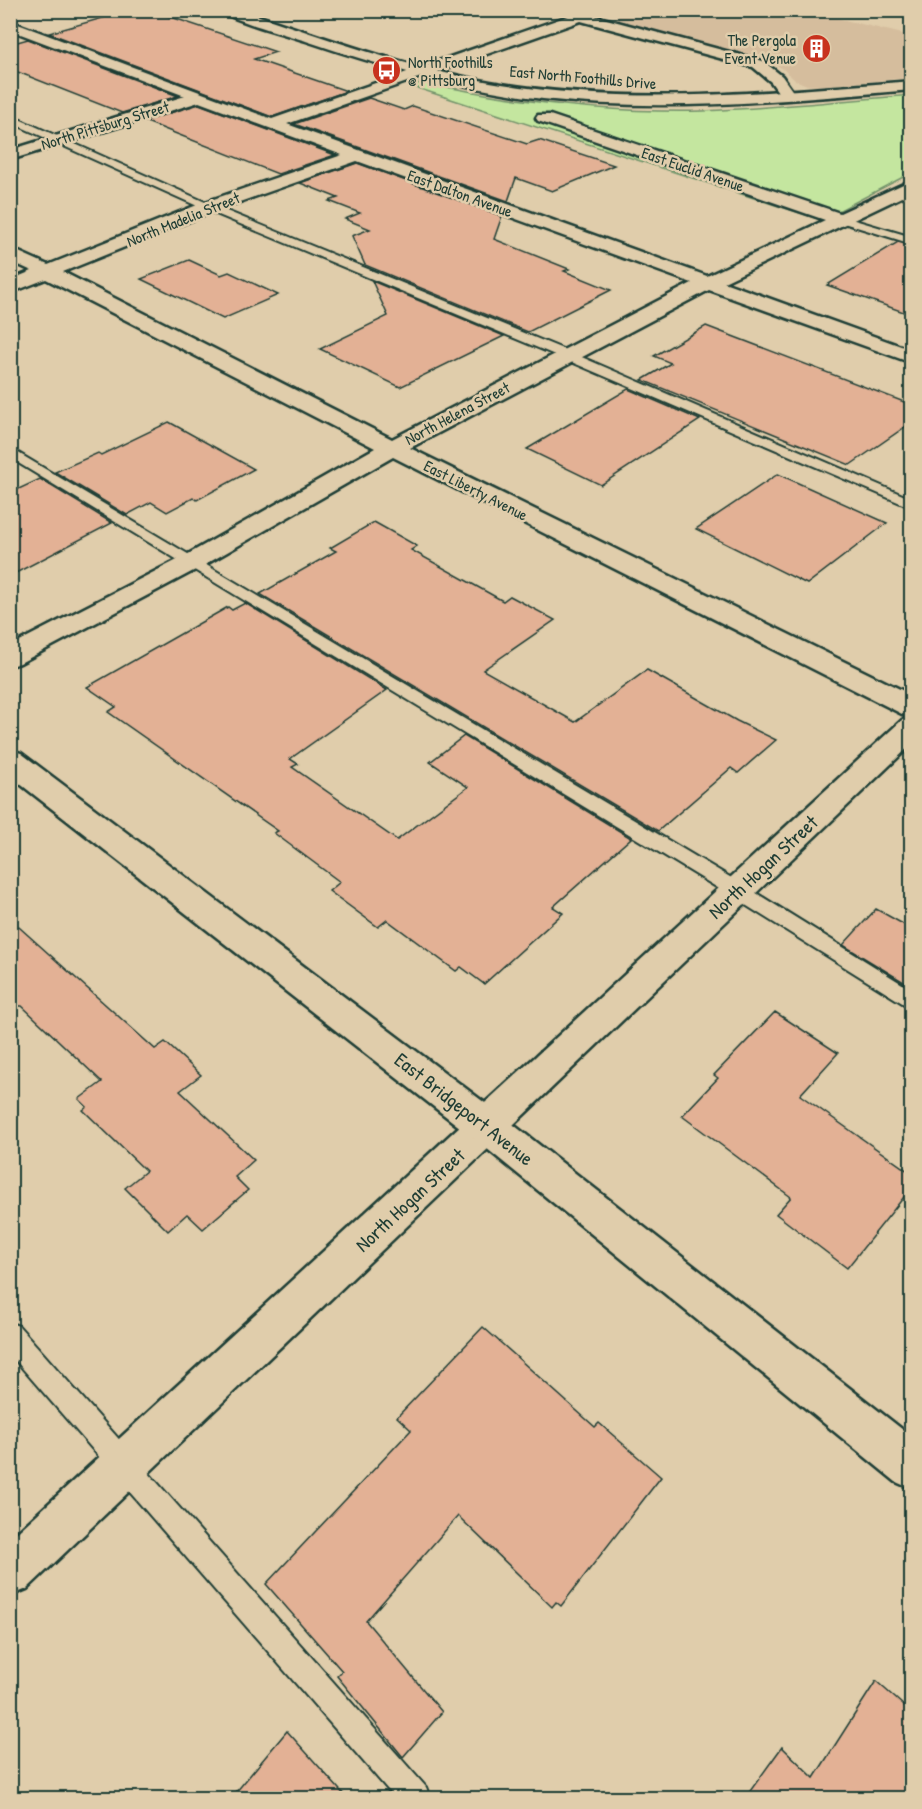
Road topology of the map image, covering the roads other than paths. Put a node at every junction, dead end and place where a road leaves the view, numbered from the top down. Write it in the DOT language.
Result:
graph roads {
  1 [pos="226,10"];
  2 [pos="558,10"];
  3 [pos="600,10"];
  4 [pos="582,17"];
  5 [pos="10,25"];
  6 [pos="426,72"];
  7 [pos="907,88"];
  8 [pos="789,96"];
  9 [pos="199,97"];
  10 [pos="10,118"];
  11 [pos="544,118"];
  12 [pos="272,124"];
  13 [pos="59,139"];
  14 [pos="10,155"];
  15 [pos="358,155"];
  16 [pos="912,185"];
  17 [pos="208,207"];
  18 [pos="841,219"];
  19 [pos="912,241"];
  20 [pos="10,254"];
  21 [pos="50,273"];
  22 [pos="707,283"];
  23 [pos="10,287"];
  24 [pos="566,355"];
  25 [pos="912,357"];
  26 [pos="392,448"];
  27 [pos="10,452"];
  28 [pos="912,504"];
  29 [pos="192,562"];
  30 [pos="10,657"];
  31 [pos="912,707"];
  32 [pos="912,727"];
  33 [pos="10,760"];
  34 [pos="738,891"];
  35 [pos="912,1001"];
  36 [pos="488,1126"];
  37 [pos="10,1335"];
  38 [pos="125,1466"];
  39 [pos="912,1466"];
  40 [pos="10,1572"];
  41 [pos="415,1798"];
  1 -- 6 [label="street, East North Foothills Drive"];
  2 -- 4 [label="street"];
  3 -- 4 [label="street"];
  4 -- 6 [label="street"];
  4 -- 8 [label="street"];
  5 -- 9 [label="street, East Dalton Avenue"];
  6 -- 8 [label="street, East North Foothills Drive"];
  6 -- 12 [label="street"];
  7 -- 8 [label="street, East North Foothills Drive"];
  9 -- 12 [label="street, East Dalton Avenue"];
  9 -- 13 [label="street, North Pittsburg Street"];
  10 -- 13 [label="lane"];
  11 -- 18 [label="street, East Euclid Avenue"];
  12 -- 15 [label="street, East Dalton Avenue"];
  13 -- 14 [label="street, North Pittsburg Street"];
  13 -- 17 [label="lane"];
  15 -- 17 [label="street, North Madelia Street"];
  15 -- 22 [label="street, East Dalton Avenue"];
  16 -- 18 [label="street, North Helena Street"];
  17 -- 21 [label="street, North Madelia Street"];
  17 -- 24 [label="lane"];
  18 -- 19 [label="lane"];
  18 -- 22 [label="street, North Helena Street"];
  20 -- 21 [label="street, East Liberty Avenue"];
  21 -- 23 [label="street, North Madelia Street"];
  21 -- 26 [label="street, East Liberty Avenue"];
  22 -- 24 [label="street, North Helena Street"];
  22 -- 25 [label="street, East Dalton Avenue"];
  24 -- 26 [label="street, North Helena Street"];
  24 -- 28 [label="lane"];
  26 -- 29 [label="street, North Helena Street"];
  26 -- 31 [label="street, East Liberty Avenue"];
  27 -- 29 [label="lane"];
  29 -- 30 [label="street, North Helena Street"];
  29 -- 34 [label="lane"];
  32 -- 34 [label="street, North Hogan Street"];
  33 -- 36 [label="street, East Bridgeport Avenue"];
  34 -- 35 [label="lane"];
  34 -- 36 [label="street, North Hogan Street"];
  36 -- 38 [label="street, North Hogan Street"];
  36 -- 39 [label="street, East Bridgeport Avenue"];
  37 -- 38 [label="lane"];
  38 -- 40 [label="street, North Hogan Street"];
  38 -- 41 [label="lane"];
}
